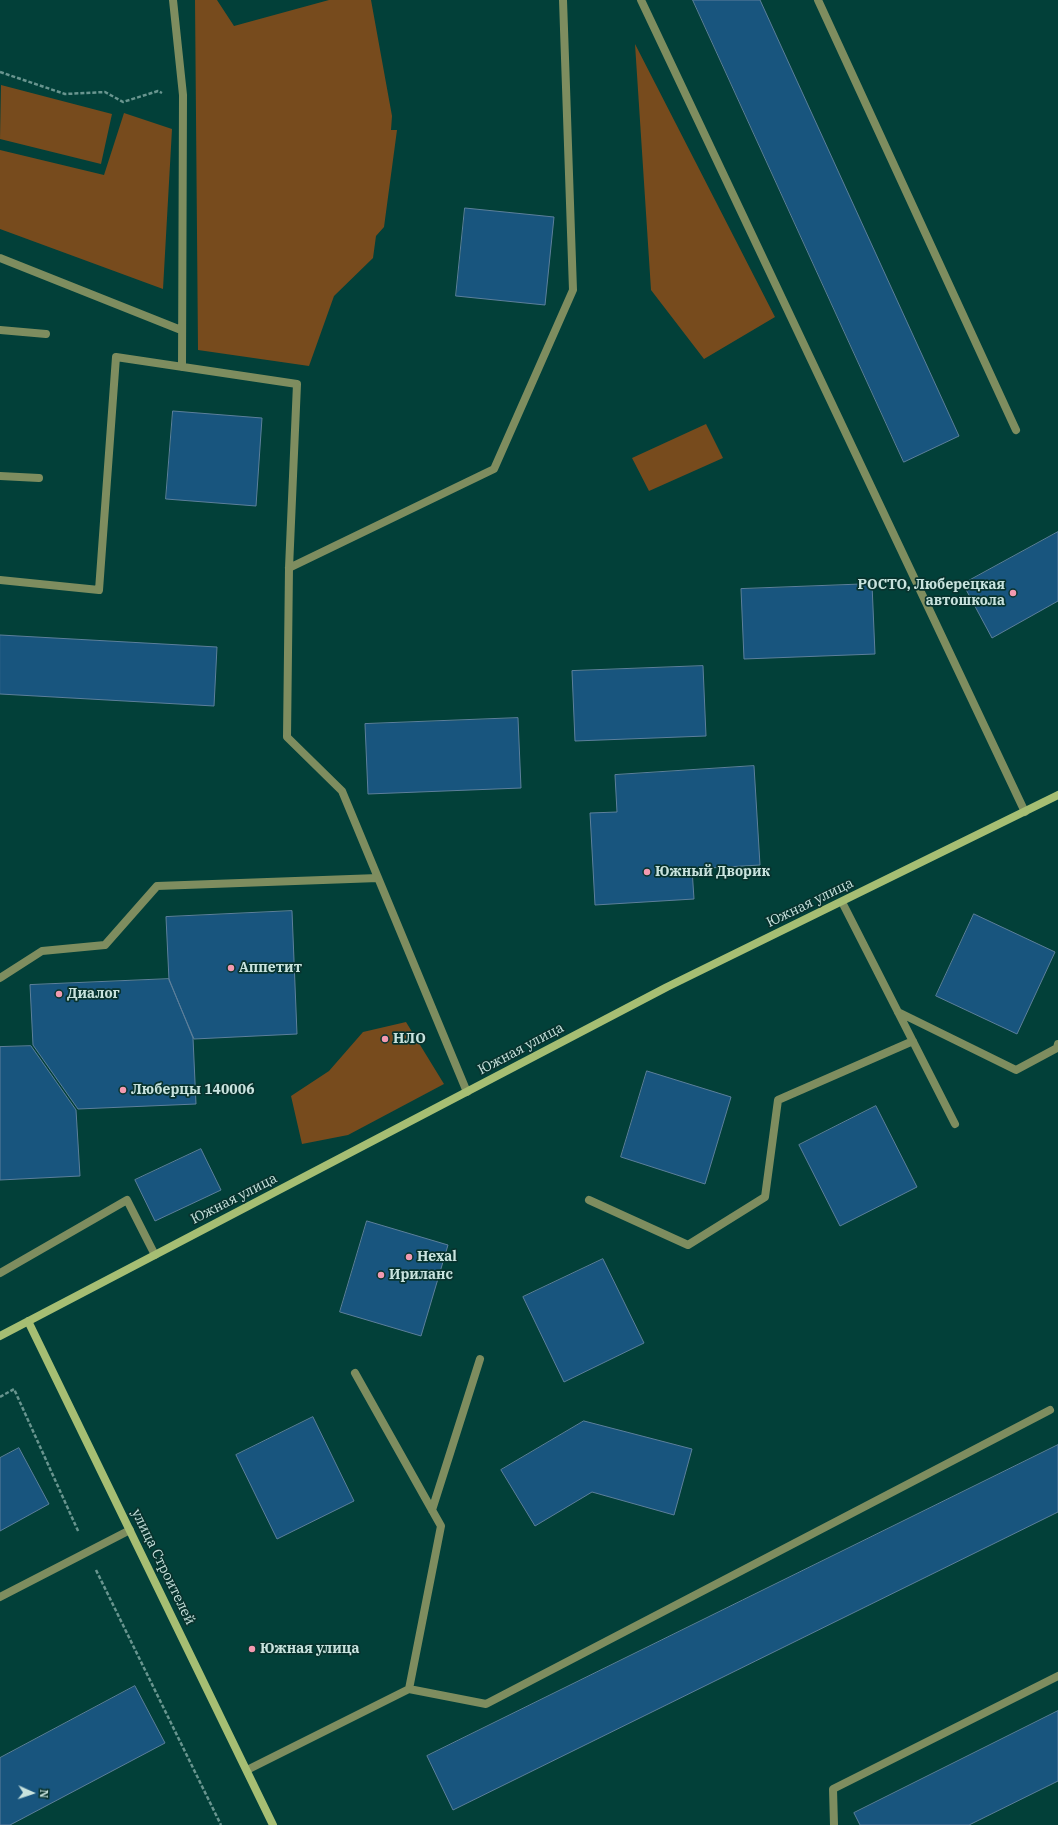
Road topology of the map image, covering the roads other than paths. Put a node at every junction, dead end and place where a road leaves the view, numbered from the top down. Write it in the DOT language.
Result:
graph roads {
  1 [pos="173,0"];
  2 [pos="564,0"];
  3 [pos="641,0"];
  4 [pos="818,0"];
  5 [pos="0,258"];
  6 [pos="0,330"];
  7 [pos="182,330"];
  8 [pos="46,334"];
  9 [pos="182,367"];
  10 [pos="1016,430"];
  11 [pos="0,476"];
  12 [pos="39,478"];
  13 [pos="289,568"];
  14 [pos="0,580"];
  15 [pos="1058,795"];
  16 [pos="1025,812"];
  17 [pos="378,878"];
  18 [pos="842,902"];
  19 [pos="0,978"];
  20 [pos="898,1012"];
  21 [pos="913,1041"];
  22 [pos="1058,1044"];
  23 [pos="467,1092"];
  24 [pos="955,1124"];
  25 [pos="590,1200"];
  26 [pos="155,1255"];
  27 [pos="0,1273"];
  28 [pos="28,1321"];
  29 [pos="0,1336"];
  30 [pos="480,1359"];
  31 [pos="355,1373"];
  32 [pos="1050,1410"];
  33 [pos="432,1510"];
  34 [pos="130,1530"];
  35 [pos="0,1597"];
  36 [pos="1058,1676"];
  37 [pos="409,1689"];
  38 [pos="247,1770"];
  39 [pos="273,1825"];
  40 [pos="834,1825"];
  1 -- 7 [label="lane"];
  2 -- 13 [label="lane"];
  3 -- 16 [label="lane"];
  4 -- 10 [label="lane"];
  5 -- 7 [label="lane"];
  6 -- 8 [label="lane"];
  7 -- 9 [label="lane"];
  9 -- 13 [label="lane"];
  9 -- 14 [label="lane"];
  11 -- 12 [label="lane"];
  13 -- 17 [label="lane"];
  15 -- 16 [label="street, Южная улица"];
  16 -- 18 [label="street, Южная улица"];
  17 -- 19 [label="lane"];
  17 -- 23 [label="lane"];
  18 -- 20 [label="lane"];
  18 -- 23 [label="street, Южная улица"];
  20 -- 21 [label="lane"];
  20 -- 22 [label="lane"];
  21 -- 24 [label="lane"];
  21 -- 25 [label="lane"];
  23 -- 26 [label="street, Южная улица"];
  26 -- 27 [label="lane"];
  26 -- 28 [label="street, Южная улица"];
  28 -- 29 [label="street, Южная улица"];
  28 -- 34 [label="street, улица Строителей"];
  30 -- 33 [label="lane"];
  31 -- 33 [label="lane"];
  32 -- 37 [label="lane"];
  33 -- 37 [label="lane"];
  34 -- 35 [label="lane"];
  34 -- 38 [label="street, улица Строителей"];
  36 -- 40 [label="lane"];
  37 -- 38 [label="lane"];
  38 -- 39 [label="street, улица Строителей"];
}
